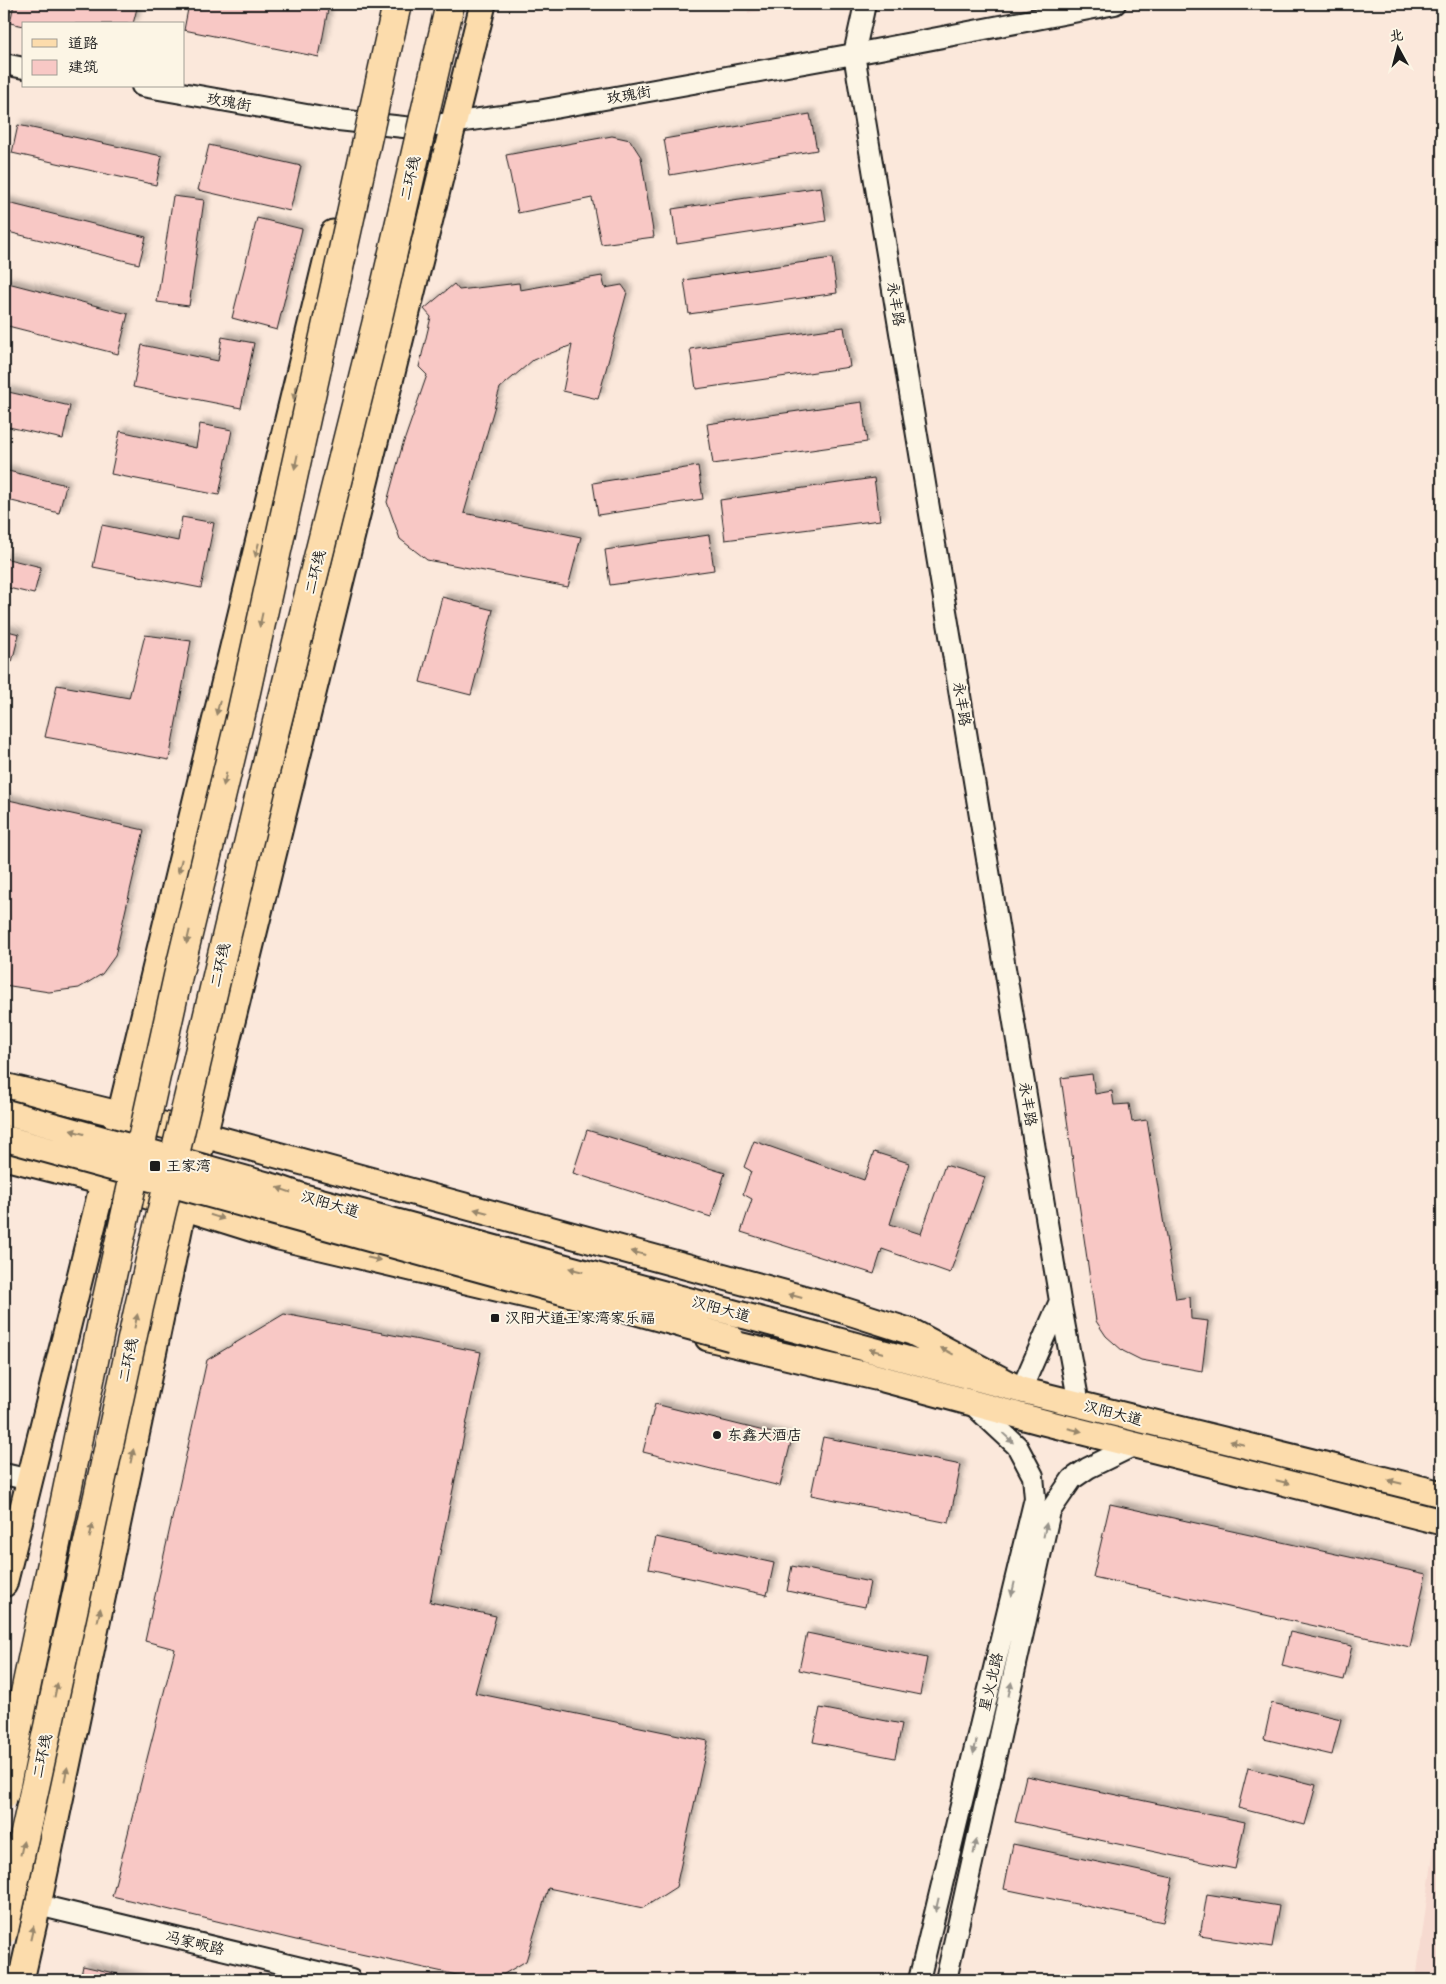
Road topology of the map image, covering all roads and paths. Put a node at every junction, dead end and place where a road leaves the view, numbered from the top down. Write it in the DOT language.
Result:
graph roads {
  1 [pos="385,4"];
  2 [pos="397,4"];
  3 [pos="450,4"];
  4 [pos="483,4"];
  5 [pos="865,4"];
  6 [pos="1115,4"];
  7 [pos="854,54"];
  8 [pos="4,64"];
  9 [pos="22,68"];
  10 [pos="153,88"];
  11 [pos="360,122"];
  12 [pos="455,122"];
  13 [pos="4,1086"];
  14 [pos="4,1112"];
  15 [pos="120,1114"];
  16 [pos="204,1135"];
  17 [pos="4,1138"];
  18 [pos="4,1157"];
  19 [pos="103,1182"];
  20 [pos="184,1206"];
  21 [pos="1060,1301"];
  22 [pos="876,1377"];
  23 [pos="1021,1390"];
  24 [pos="972,1404"];
  25 [pos="1080,1404"];
  26 [pos="1135,1445"];
  27 [pos="4,1474"];
  28 [pos="30,1480"];
  29 [pos="1442,1494"];
  30 [pos="1442,1522"];
  31 [pos="4,1584"];
  32 [pos="4,1794"];
  33 [pos="38,1904"];
  34 [pos="4,1930"];
  35 [pos="21,1980"];
  36 [pos="351,1980"];
  37 [pos="919,1980"];
  38 [pos="946,1980"];
  1 -- 11 [label="main road"];
  2 -- 32 [label="highway, 二环线, one-way, bridge"];
  34 -- 3 [label="highway, 二环线, one-way, bridge"];
  4 -- 12 [label="main road"];
  5 -- 7 [label="street, 永丰路"];
  6 -- 7 [label="street, 玫瑰街"];
  7 -- 12 [label="street, 玫瑰街"];
  7 -- 21 [label="street, 永丰路"];
  8 -- 9 [label="street"];
  10 -- 11 [label="street, 玫瑰街"];
  11 -- 12 [label="street, 玫瑰街"];
  11 -- 15 [label="main road, one-way"];
  12 -- 16 [label="main road"];
  13 -- 15 [label="main road"];
  23 -- 14 [label="main road, 汉阳大道, one-way, bridge"];
  15 -- 16 [label="main road"];
  15 -- 19 [label="main road"];
  16 -- 20 [label="main road"];
  23 -- 16 [label="main road, one-way"];
  17 -- 22 [label="main road, 汉阳大道, bridge"];
  18 -- 19 [label="main road, 汉阳大道"];
  19 -- 20 [label="main road, 汉阳大道"];
  19 -- 28 [label="main road"];
  20 -- 22 [label="main road, 汉阳大道, one-way"];
  33 -- 20 [label="main road, one-way"];
  21 -- 23 [label="street"];
  21 -- 25 [label="street, 永丰路"];
  22 -- 24 [label="main road, 汉阳大道"];
  23 -- 25 [label="main road, 汉阳大道"];
  24 -- 26 [label="main road, 汉阳大道, one-way"];
  24 -- 37 [label="street, 星火北路, one-way"];
  29 -- 25 [label="main road, 汉阳大道, one-way"];
  26 -- 30 [label="main road, 汉阳大道, one-way"];
  38 -- 26 [label="street, 星火北路, one-way"];
  27 -- 28 [label="street"];
  28 -- 31 [label="main road"];
  35 -- 33 [label="main road, one-way"];
  33 -- 36 [label="street, 冯家畈路"];
}
